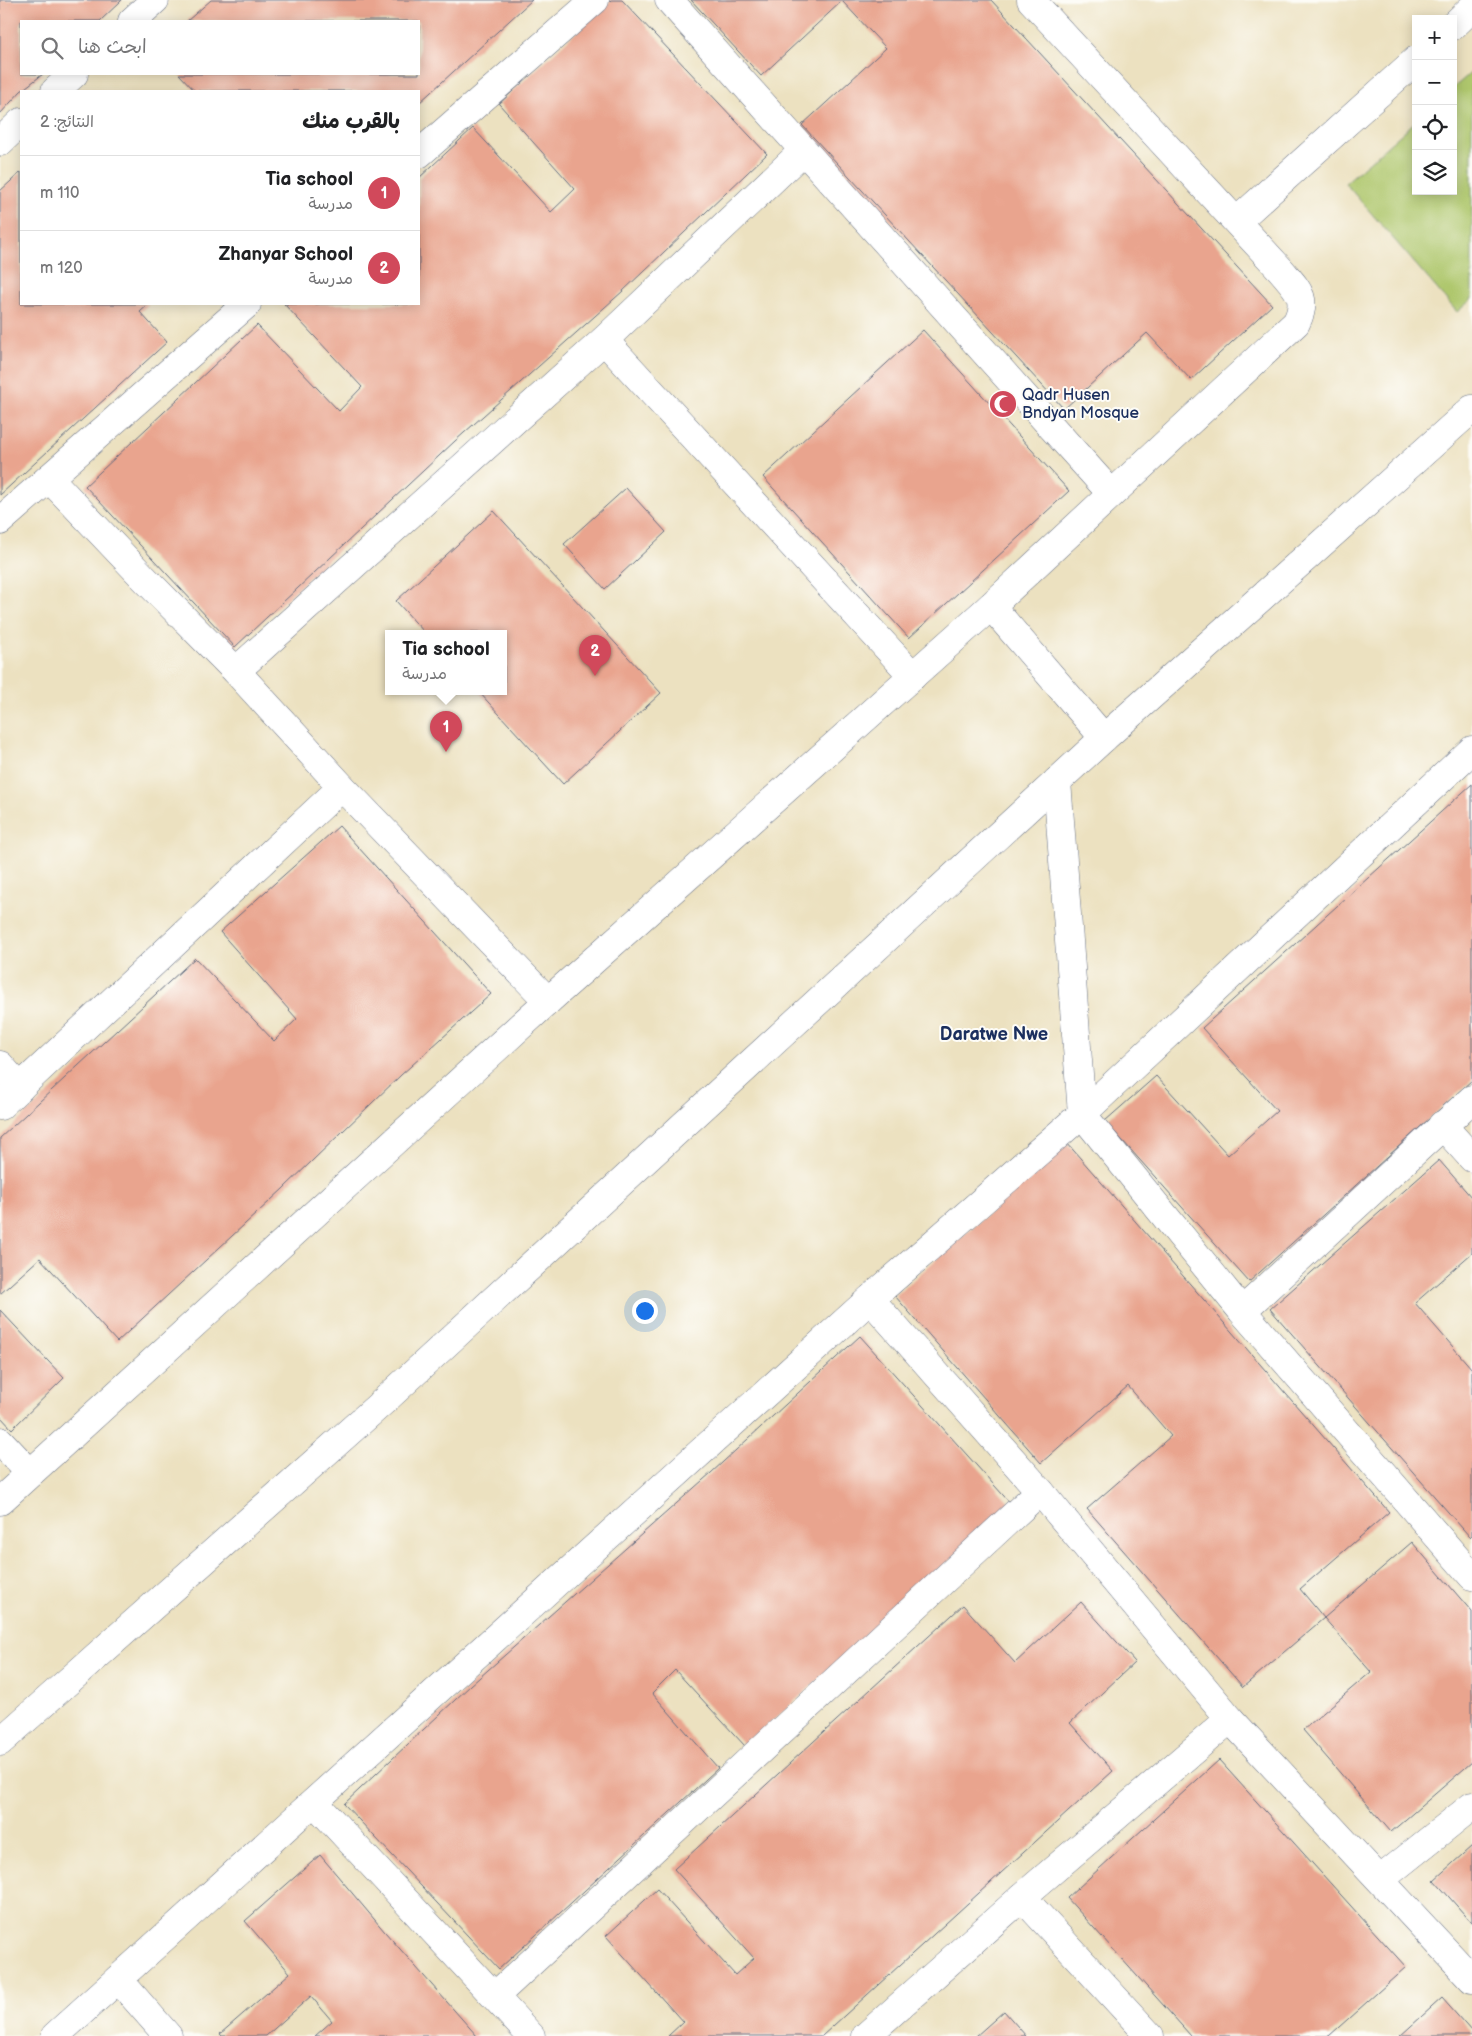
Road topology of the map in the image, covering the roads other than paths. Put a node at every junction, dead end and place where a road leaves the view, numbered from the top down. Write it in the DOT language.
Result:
graph roads {
  1 [pos="155,0"];
  2 [pos="595,0"];
  3 [pos="669,0"];
  4 [pos="1031,0"];
  5 [pos="133,20"];
  6 [pos="1412,64"];
  7 [pos="20,123"];
  8 [pos="0,142"];
  9 [pos="803,152"];
  10 [pos="420,153"];
  11 [pos="1237,221"];
  12 [pos="246,305"];
  13 [pos="604,340"];
  14 [pos="1472,409"];
  15 [pos="48,478"];
  16 [pos="1110,492"];
  17 [pos="0,521"];
  18 [pos="991,606"];
  19 [pos="236,671"];
  20 [pos="913,676"];
  21 [pos="1104,738"];
  22 [pos="1472,750"];
  23 [pos="1057,781"];
  24 [pos="342,787"];
  25 [pos="548,1000"];
  26 [pos="0,1066"];
  27 [pos="20,1088"];
  28 [pos="1472,1099"];
  29 [pos="0,1106"];
  30 [pos="1082,1114"];
  31 [pos="1442,1125"];
  32 [pos="1472,1158"];
  33 [pos="870,1299"];
  34 [pos="1242,1311"];
  35 [pos="0,1441"];
  36 [pos="30,1474"];
  37 [pos="1040,1491"];
  38 [pos="0,1501"];
  39 [pos="1472,1576"];
  40 [pos="1230,1719"];
  41 [pos="0,1742"];
  42 [pos="315,1803"];
  43 [pos="1472,1806"];
  44 [pos="1380,1879"];
  45 [pos="1022,1897"];
  46 [pos="118,1979"];
  47 [pos="1472,1979"];
  48 [pos="495,1996"];
  49 [pos="55,2036"];
  50 [pos="168,2036"];
  51 [pos="531,2036"];
  52 [pos="866,2036"];
  53 [pos="1150,2036"];
  1 -- 5 [label="street"];
  2 -- 10 [label="street"];
  3 -- 9 [label="street"];
  4 -- 11 [label="street"];
  6 -- 11 [label="street"];
  7 -- 8 [label="street"];
  9 -- 13 [label="street"];
  9 -- 16 [label="street"];
  11 -- 16 [label="street"];
  12 -- 15 [label="street"];
  13 -- 19 [label="street"];
  13 -- 20 [label="street"];
  14 -- 21 [label="street"];
  15 -- 17 [label="street"];
  15 -- 19 [label="street"];
  16 -- 18 [label="street"];
  18 -- 20 [label="street"];
  18 -- 21 [label="street"];
  19 -- 24 [label="street"];
  20 -- 25 [label="street"];
  21 -- 23 [label="street"];
  22 -- 30 [label="street"];
  23 -- 30 [label="street"];
  23 -- 41 [label="street"];
  24 -- 25 [label="street"];
  24 -- 27 [label="street"];
  25 -- 36 [label="street"];
  26 -- 27 [label="street"];
  27 -- 29 [label="street"];
  28 -- 31 [label="street"];
  30 -- 33 [label="street"];
  30 -- 34 [label="street"];
  31 -- 32 [label="street"];
  31 -- 34 [label="street"];
  33 -- 37 [label="street"];
  33 -- 42 [label="street"];
  34 -- 39 [label="street"];
  35 -- 36 [label="street"];
  36 -- 38 [label="street"];
  37 -- 40 [label="street"];
  37 -- 48 [label="street"];
  40 -- 44 [label="street"];
  40 -- 45 [label="street"];
  42 -- 46 [label="street"];
  42 -- 48 [label="street"];
  43 -- 44 [label="street"];
  44 -- 47 [label="street"];
  45 -- 52 [label="street"];
  45 -- 53 [label="street"];
  46 -- 49 [label="street"];
  46 -- 50 [label="street"];
  48 -- 51 [label="street"];
}
